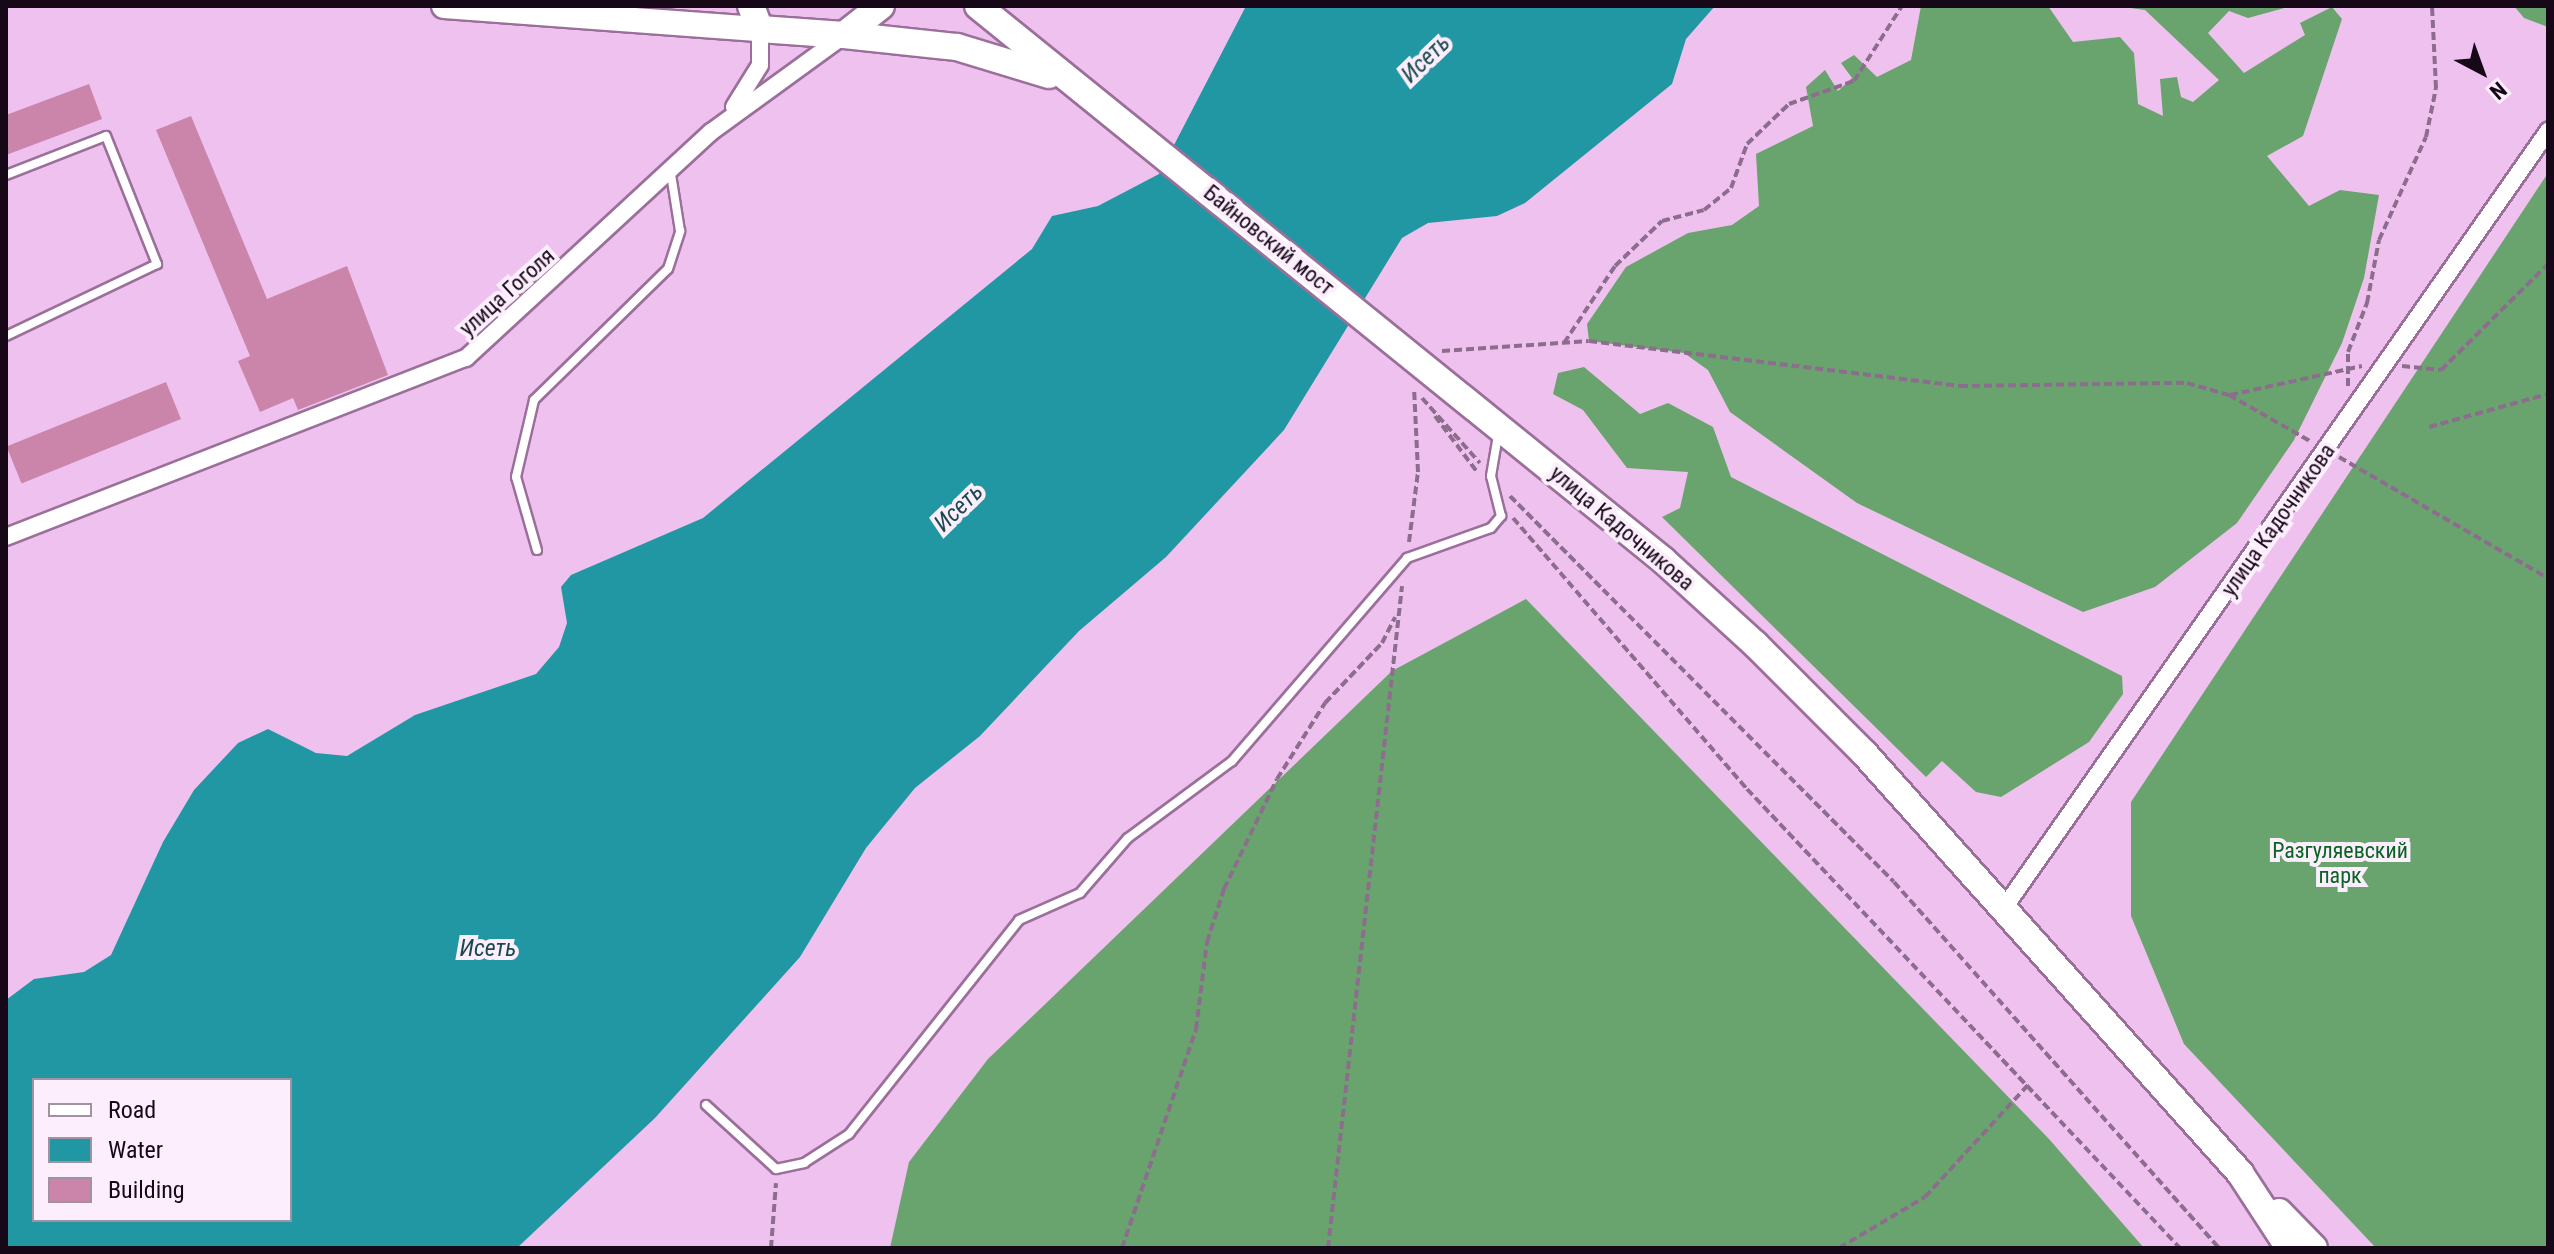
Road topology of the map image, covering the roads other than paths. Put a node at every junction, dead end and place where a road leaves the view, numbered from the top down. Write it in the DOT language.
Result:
graph roads {
  1 [pos="444,6"];
  2 [pos="458,6"];
  3 [pos="881,6"];
  4 [pos="978,6"];
  5 [pos="756,17"];
  6 [pos="844,35"];
  7 [pos="1115,114"];
  8 [pos="2548,131"];
  9 [pos="711,132"];
  10 [pos="671,174"];
  11 [pos="6,175"];
  12 [pos="6,336"];
  13 [pos="1428,369"];
  14 [pos="1500,426"];
  15 [pos="6,537"];
  16 [pos="537,550"];
  17 [pos="2004,908"];
  18 [pos="706,1105"];
  19 [pos="2240,1173"];
  20 [pos="2289,1248"];
  21 [pos="2314,1248"];
  1 -- 2 [label="main road"];
  2 -- 5 [label="main road"];
  3 -- 6 [label="main road"];
  4 -- 7 [label="main road"];
  5 -- 6 [label="main road"];
  5 -- 9 [label="street"];
  6 -- 7 [label="main road"];
  6 -- 9 [label="street, улица Гоголя"];
  7 -- 13 [label="main road, Байновский мост"];
  8 -- 17 [label="street, улица Кадочникова"];
  9 -- 10 [label="street, улица Гоголя"];
  10 -- 15 [label="street, улица Гоголя"];
  10 -- 16 [label="lane"];
  11 -- 12 [label="lane"];
  13 -- 14 [label="main road, улица Кадочникова"];
  14 -- 17 [label="main road, улица Кадочникова"];
  14 -- 18 [label="lane"];
  17 -- 19 [label="main road, улица Кадочникова"];
  19 -- 20 [label="main road, улица Кадочникова"];
  19 -- 21 [label="main road"];
}
